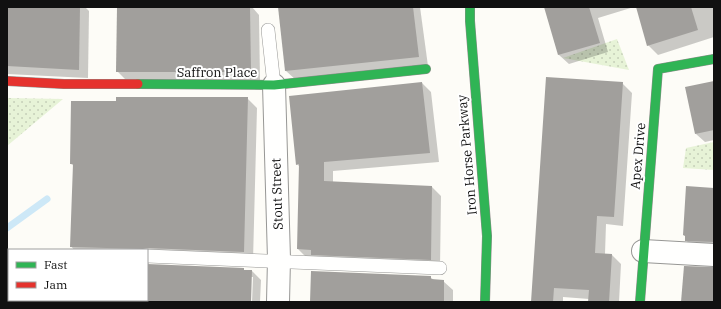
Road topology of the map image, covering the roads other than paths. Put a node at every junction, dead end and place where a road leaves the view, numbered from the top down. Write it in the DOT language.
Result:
graph roads {
  1 [pos="470,7"];
  2 [pos="268,30"];
  3 [pos="714,59"];
  4 [pos="426,69"];
  5 [pos="7,81"];
  6 [pos="274,85"];
  7 [pos="643,251"];
  8 [pos="714,255"];
  9 [pos="148,256"];
  10 [pos="279,262"];
  11 [pos="440,268"];
  12 [pos="278,302"];
  13 [pos="485,302"];
  14 [pos="640,302"];
  1 -- 13 [label="street, Iron Horse Parkway"];
  2 -- 6 [label="lane"];
  3 -- 7 [label="street, Apex Drive"];
  4 -- 6 [label="street, Saffron Place"];
  5 -- 6 [label="street, Saffron Place"];
  6 -- 10 [label="street, Stout Street"];
  7 -- 8 [label="street"];
  7 -- 14 [label="street, Apex Drive"];
  9 -- 10 [label="lane"];
  10 -- 11 [label="lane"];
  10 -- 12 [label="street, Stout Street"];
}
